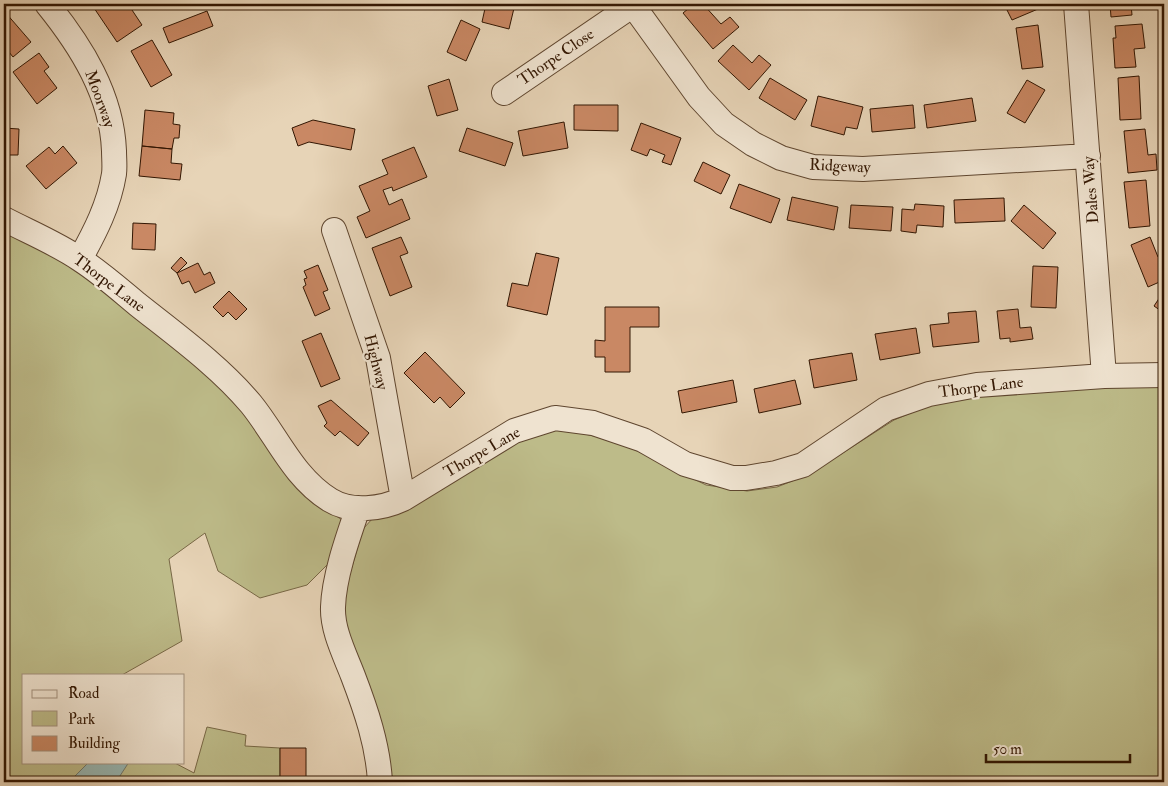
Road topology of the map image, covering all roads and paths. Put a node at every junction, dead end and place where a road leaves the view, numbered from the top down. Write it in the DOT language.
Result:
graph roads {
  1 [pos="47,4"];
  2 [pos="632,4"];
  3 [pos="1076,4"];
  4 [pos="504,93"];
  5 [pos="1088,156"];
  6 [pos="4,219"];
  7 [pos="334,230"];
  8 [pos="80,259"];
  9 [pos="1164,374"];
  10 [pos="1104,376"];
  11 [pos="403,499"];
  12 [pos="358,508"];
  13 [pos="380,782"];
  1 -- 8 [label="street, Moorway"];
  2 -- 4 [label="street, Thorpe Close"];
  2 -- 5 [label="street, Ridgeway"];
  3 -- 5 [label="street, Dales Way"];
  5 -- 10 [label="street, Dales Way"];
  6 -- 8 [label="street, Thorpe Lane"];
  7 -- 11 [label="street, Highway"];
  8 -- 12 [label="street, Thorpe Lane"];
  9 -- 10 [label="street, Thorpe Lane"];
  10 -- 11 [label="street, Thorpe Lane"];
  11 -- 12 [label="street, Thorpe Lane"];
  12 -- 13 [label="street"];
}
